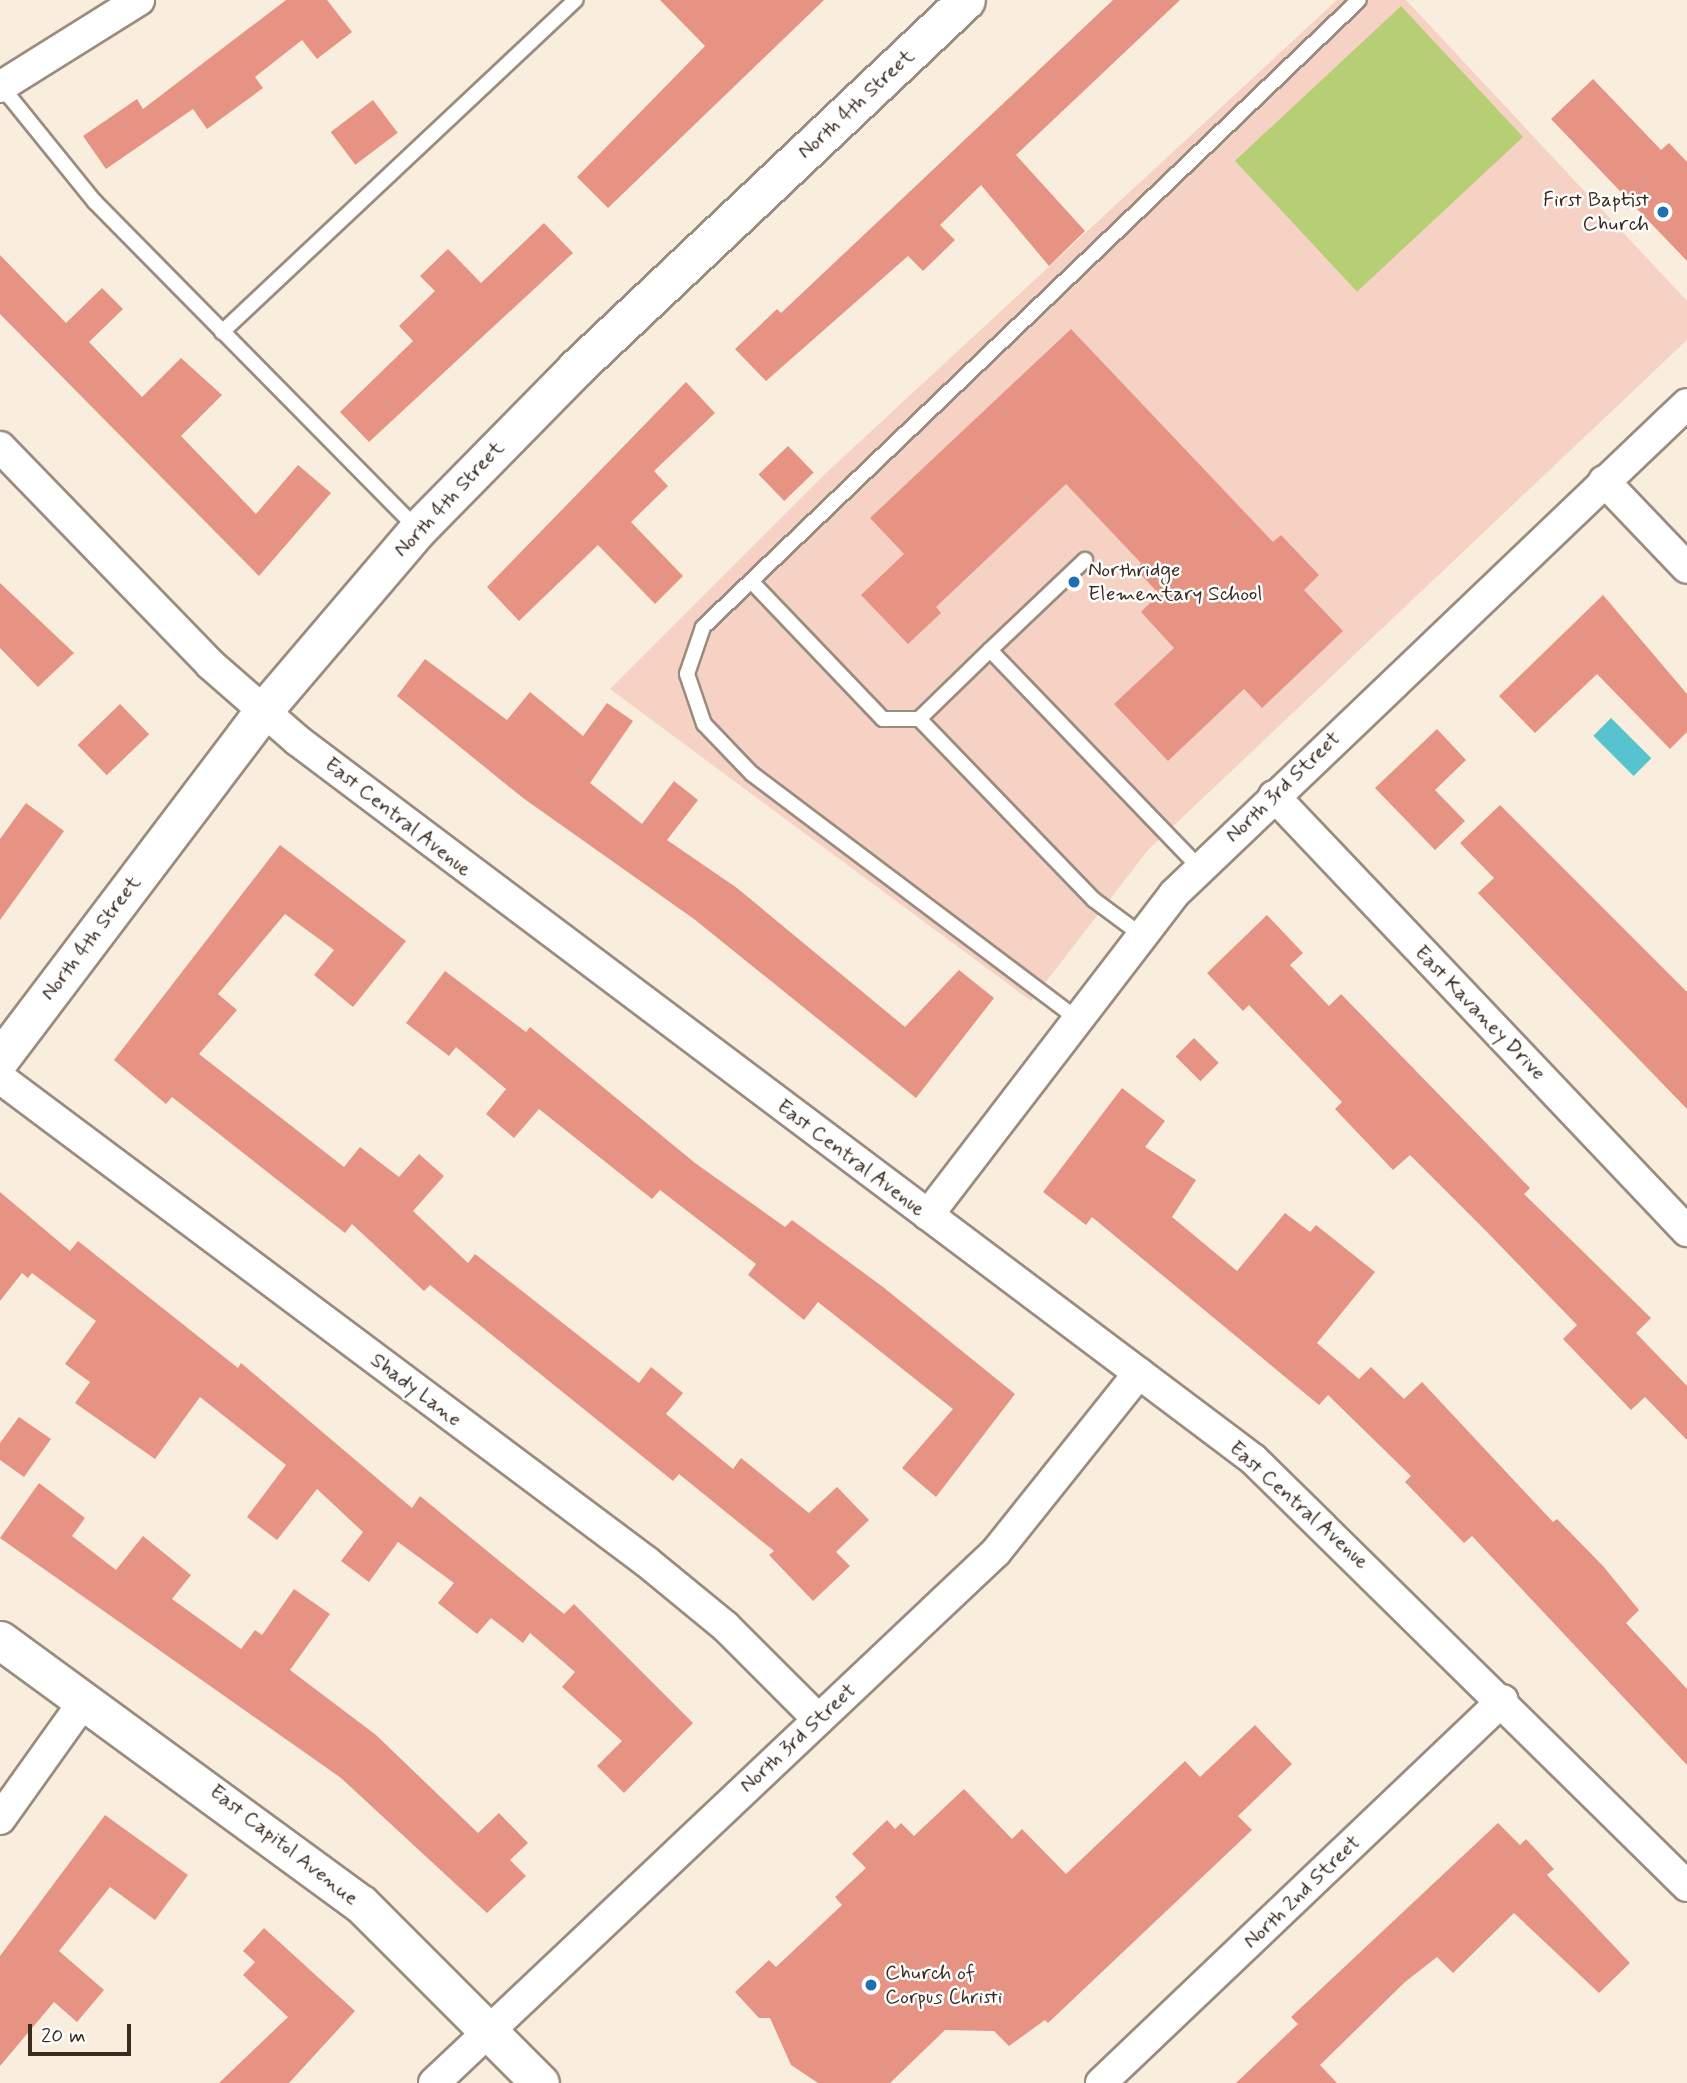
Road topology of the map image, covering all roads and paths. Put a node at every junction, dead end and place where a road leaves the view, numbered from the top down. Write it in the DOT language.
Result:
graph roads {
  1 [pos="139,0"];
  2 [pos="575,0"];
  3 [pos="966,0"];
  4 [pos="1359,0"];
  5 [pos="1,87"];
  6 [pos="222,332"];
  7 [pos="1687,404"];
  8 [pos="0,447"];
  9 [pos="1604,481"];
  10 [pos="418,529"];
  11 [pos="1085,560"];
  12 [pos="1687,568"];
  13 [pos="751,581"];
  14 [pos="990,650"];
  15 [pos="263,711"];
  16 [pos="919,719"];
  17 [pos="1274,796"];
  18 [pos="1200,868"];
  19 [pos="1140,934"];
  20 [pos="1076,1018"];
  21 [pos="0,1059"];
  22 [pos="0,1078"];
  23 [pos="928,1216"];
  24 [pos="1687,1231"];
  25 [pos="1139,1373"];
  26 [pos="0,1640"];
  27 [pos="85,1700"];
  28 [pos="1503,1700"];
  29 [pos="818,1719"];
  30 [pos="0,1819"];
  31 [pos="1687,1886"];
  32 [pos="490,2030"];
  33 [pos="434,2083"];
  34 [pos="540,2083"];
  35 [pos="1101,2083"];
  1 -- 5 [label="street"];
  2 -- 6 [label="lane"];
  3 -- 10 [label="street, North 4th Street"];
  4 -- 13 [label="lane"];
  5 -- 6 [label="lane"];
  6 -- 10 [label="lane"];
  7 -- 9 [label="street, North 3rd Street"];
  8 -- 15 [label="street, East Central Avenue"];
  9 -- 12 [label="street"];
  9 -- 17 [label="street, North 3rd Street"];
  10 -- 15 [label="street, North 4th Street"];
  11 -- 14 [label="lane"];
  13 -- 16 [label="lane"];
  13 -- 20 [label="lane"];
  14 -- 16 [label="lane"];
  14 -- 18 [label="lane"];
  15 -- 21 [label="street, North 4th Street"];
  15 -- 23 [label="street, East Central Avenue"];
  16 -- 19 [label="lane"];
  17 -- 18 [label="street, North 3rd Street"];
  17 -- 24 [label="street, East Kavaney Drive"];
  18 -- 19 [label="street, North 3rd Street"];
  19 -- 20 [label="street, North 3rd Street"];
  20 -- 23 [label="street, North 3rd Street"];
  22 -- 29 [label="street, Shady Lane"];
  23 -- 25 [label="street, East Central Avenue"];
  25 -- 28 [label="street, East Central Avenue"];
  25 -- 29 [label="street, North 3rd Street"];
  26 -- 27 [label="street, East Capitol Avenue"];
  27 -- 30 [label="street"];
  27 -- 32 [label="street, East Capitol Avenue"];
  28 -- 31 [label="street, East Central Avenue"];
  28 -- 35 [label="street, North 2nd Street"];
  29 -- 32 [label="street, North 3rd Street"];
  32 -- 33 [label="street, North 3rd Street"];
  32 -- 34 [label="street, East Capitol Avenue"];
}
